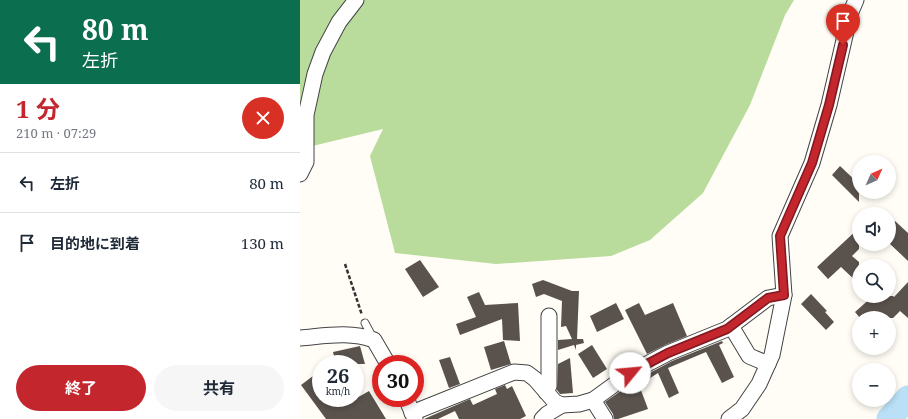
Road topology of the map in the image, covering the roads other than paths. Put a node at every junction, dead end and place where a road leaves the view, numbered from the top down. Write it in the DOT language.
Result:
graph roads {
  1 [pos="356,0"];
  2 [pos="856,0"];
  3 [pos="300,174"];
  4 [pos="784,295"];
  5 [pos="549,316"];
  6 [pos="365,323"];
  7 [pos="731,326"];
  8 [pos="300,338"];
  9 [pos="374,340"];
  10 [pos="383,355"];
  11 [pos="768,364"];
  12 [pos="546,392"];
  13 [pos="593,400"];
  14 [pos="562,406"];
  15 [pos="414,416"];
  16 [pos="542,419"];
  17 [pos="605,419"];
  18 [pos="729,419"];
  1 -- 3 [label="street"];
  2 -- 4 [label="street"];
  4 -- 7 [label="street"];
  4 -- 11 [label="street"];
  5 -- 12 [label="street"];
  6 -- 9 [label="lane"];
  7 -- 11 [label="street"];
  7 -- 13 [label="street"];
  8 -- 9 [label="street"];
  9 -- 10 [label="street"];
  11 -- 18 [label="street"];
  12 -- 14 [label="street"];
  12 -- 15 [label="street"];
  13 -- 14 [label="street"];
  13 -- 17 [label="street"];
  14 -- 16 [label="street"];
}
